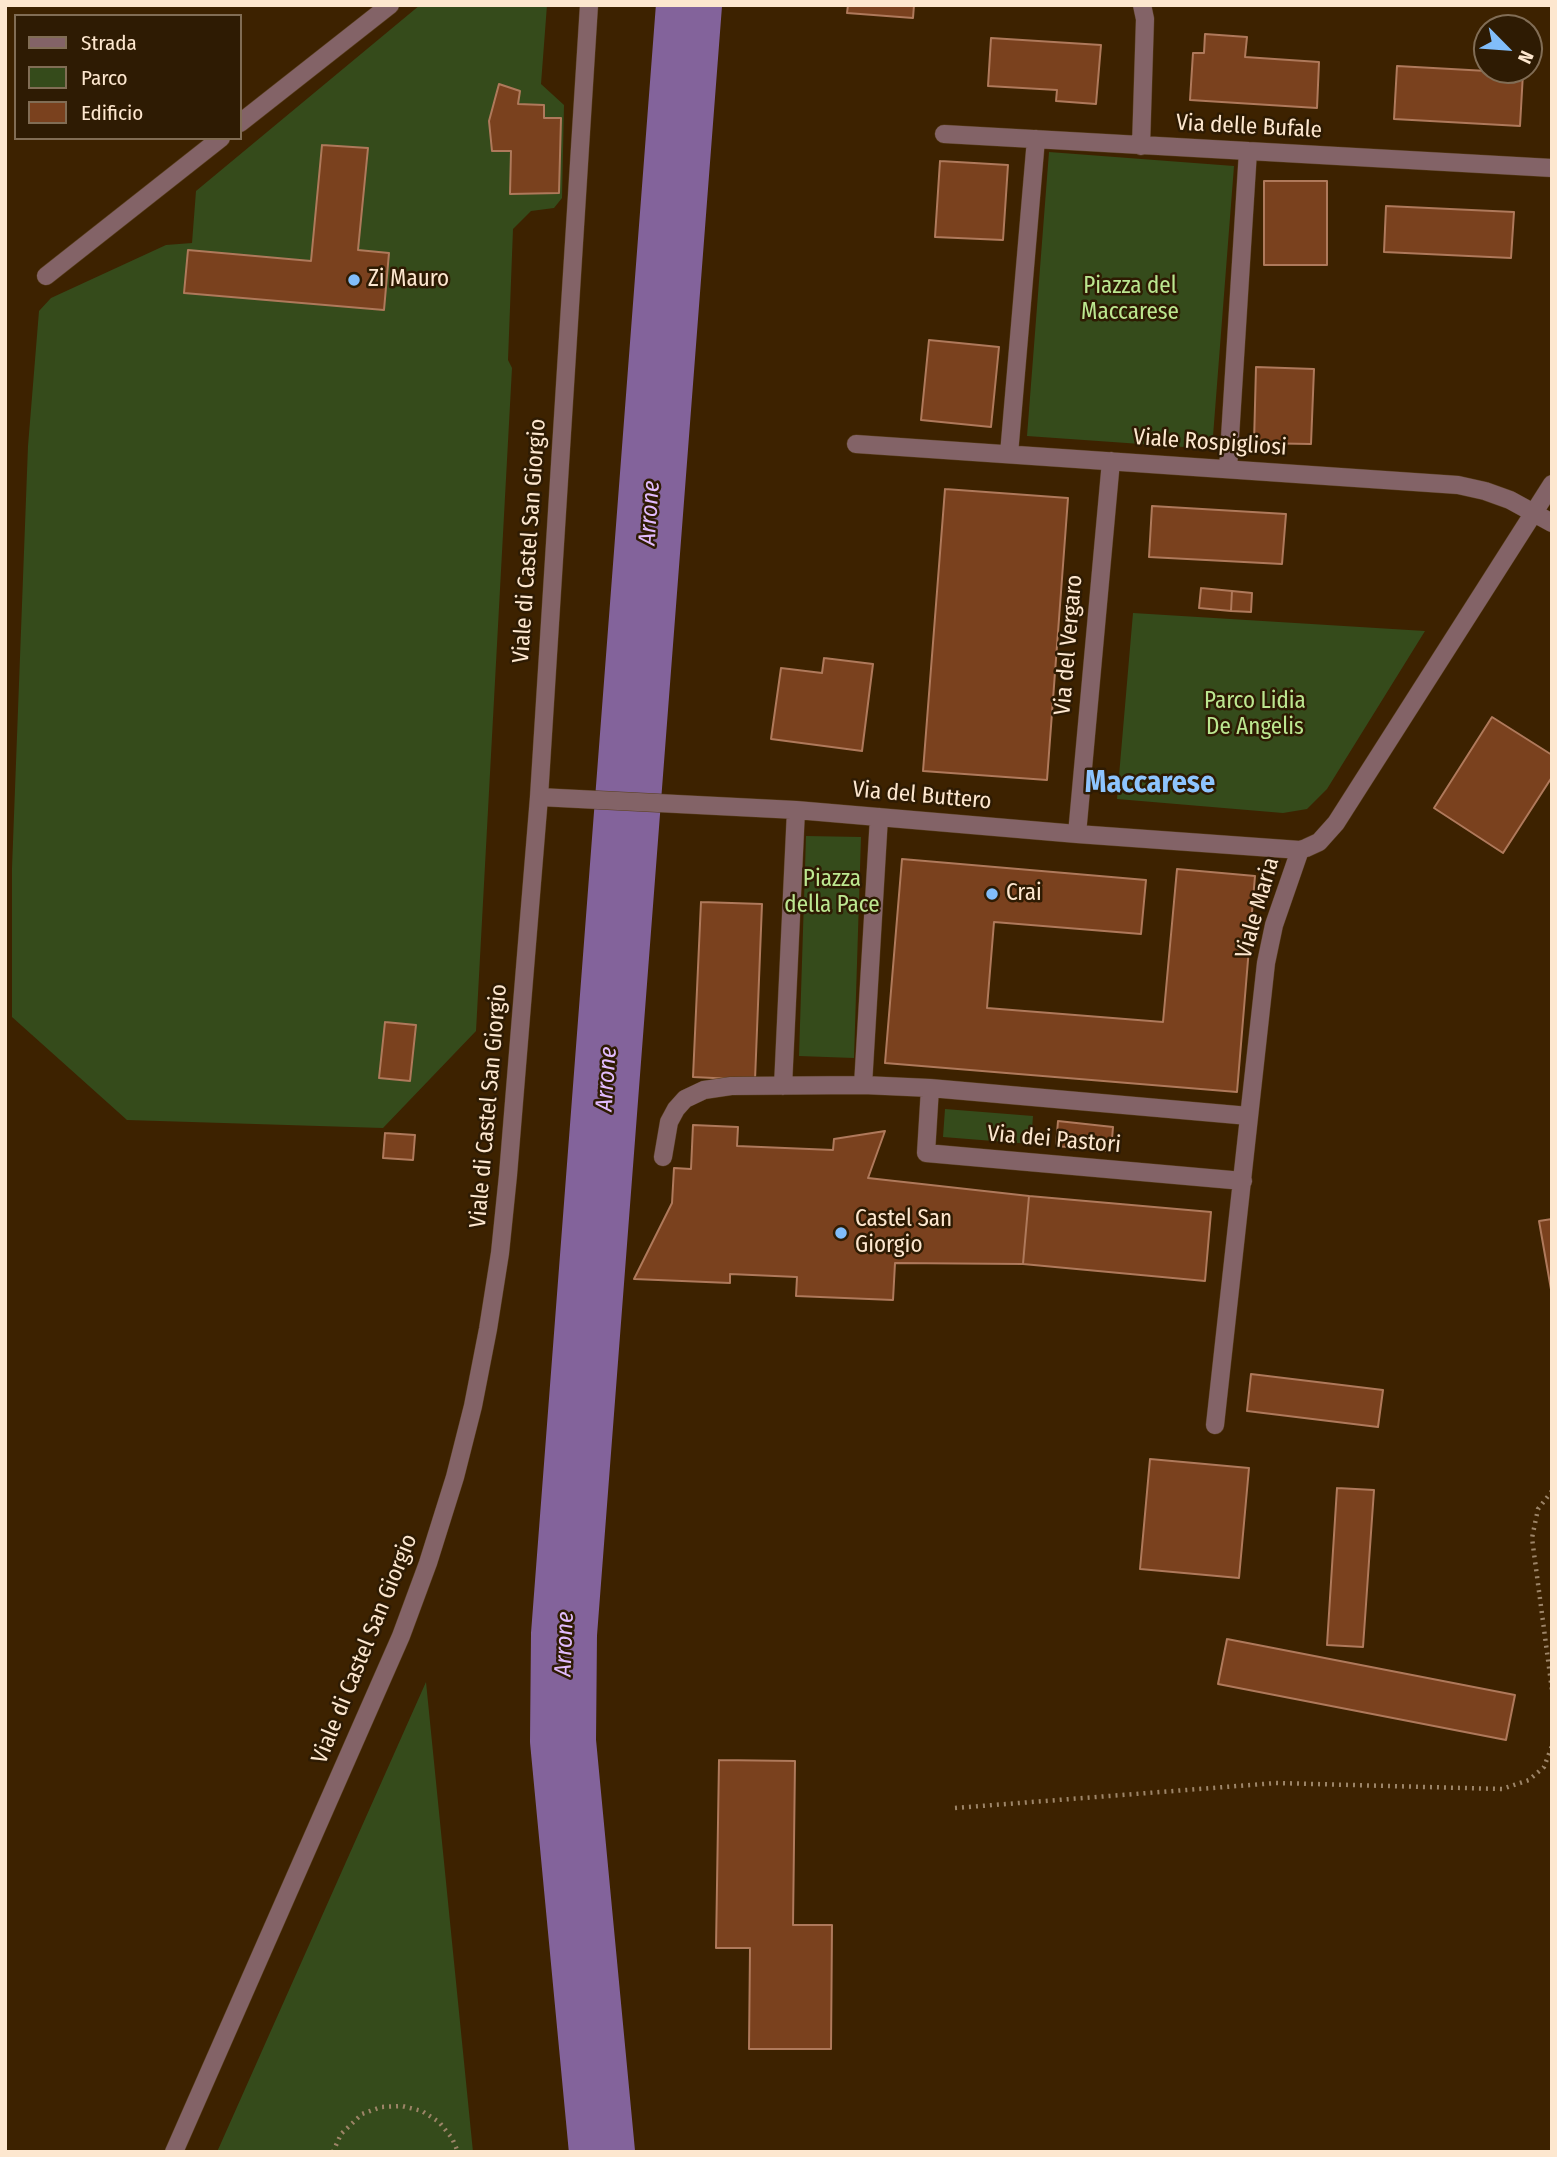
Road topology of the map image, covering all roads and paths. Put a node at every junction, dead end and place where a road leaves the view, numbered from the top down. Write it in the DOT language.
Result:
graph roads {
  1 [pos="390,5"];
  2 [pos="589,5"];
  3 [pos="1142,5"];
  4 [pos="242,122"];
  5 [pos="944,134"];
  6 [pos="1035,139"];
  7 [pos="218,140"];
  8 [pos="1141,145"];
  9 [pos="1248,151"];
  10 [pos="1552,169"];
  11 [pos="46,276"];
  12 [pos="856,444"];
  13 [pos="1009,454"];
  14 [pos="1111,461"];
  15 [pos="1228,469"];
  16 [pos="1552,484"];
  17 [pos="1534,513"];
  18 [pos="1552,523"];
  19 [pos="539,797"];
  20 [pos="796,810"];
  21 [pos="879,817"];
  22 [pos="1077,834"];
  23 [pos="1300,850"];
  24 [pos="863,1084"];
  25 [pos="783,1086"];
  26 [pos="930,1088"];
  27 [pos="1249,1116"];
  28 [pos="663,1157"];
  29 [pos="1243,1181"];
  30 [pos="1215,1425"];
  31 [pos="1552,1491"];
  32 [pos="1552,1690"];
  33 [pos="1552,1746"];
  34 [pos="955,1808"];
  35 [pos="174,2152"];
  36 [pos="333,2152"];
  37 [pos="458,2152"];
  1 -- 4 [label="street"];
  2 -- 19 [label="street, Viale di Castel San Giorgio"];
  3 -- 8 [label="street"];
  5 -- 6 [label="street, Via delle Bufale"];
  6 -- 8 [label="street, Via delle Bufale"];
  6 -- 13 [label="street"];
  7 -- 11 [label="street"];
  8 -- 9 [label="street, Via delle Bufale"];
  9 -- 10 [label="street, Via delle Bufale"];
  9 -- 15 [label="street"];
  12 -- 13 [label="street, Viale Rospigliosi"];
  13 -- 14 [label="street, Viale Rospigliosi"];
  14 -- 15 [label="street, Viale Rospigliosi"];
  14 -- 22 [label="street, Via del Vergaro"];
  15 -- 17 [label="street, Viale Rospigliosi"];
  16 -- 17 [label="street, Viale Maria"];
  17 -- 18 [label="street, Viale Rospigliosi"];
  17 -- 23 [label="street, Viale Maria"];
  19 -- 20 [label="street, Via del Buttero"];
  19 -- 35 [label="street, Viale di Castel San Giorgio"];
  20 -- 21 [label="street, Via del Buttero"];
  20 -- 25 [label="street"];
  21 -- 22 [label="street, Via del Buttero"];
  21 -- 24 [label="street"];
  22 -- 23 [label="street, Via del Buttero"];
  23 -- 27 [label="street, Viale Maria"];
  24 -- 25 [label="street, Via dei Pastori"];
  24 -- 26 [label="street, Via dei Pastori"];
  25 -- 28 [label="street, Via dei Pastori"];
  26 -- 27 [label="street, Via dei Pastori"];
  26 -- 29 [label="street, Via dei Pastori"];
  27 -- 29 [label="street, Viale Maria"];
  29 -- 30 [label="street, Viale Maria"];
  31 -- 32 [label="path"];
  33 -- 34 [label="path"];
  36 -- 37 [label="path"];
}
